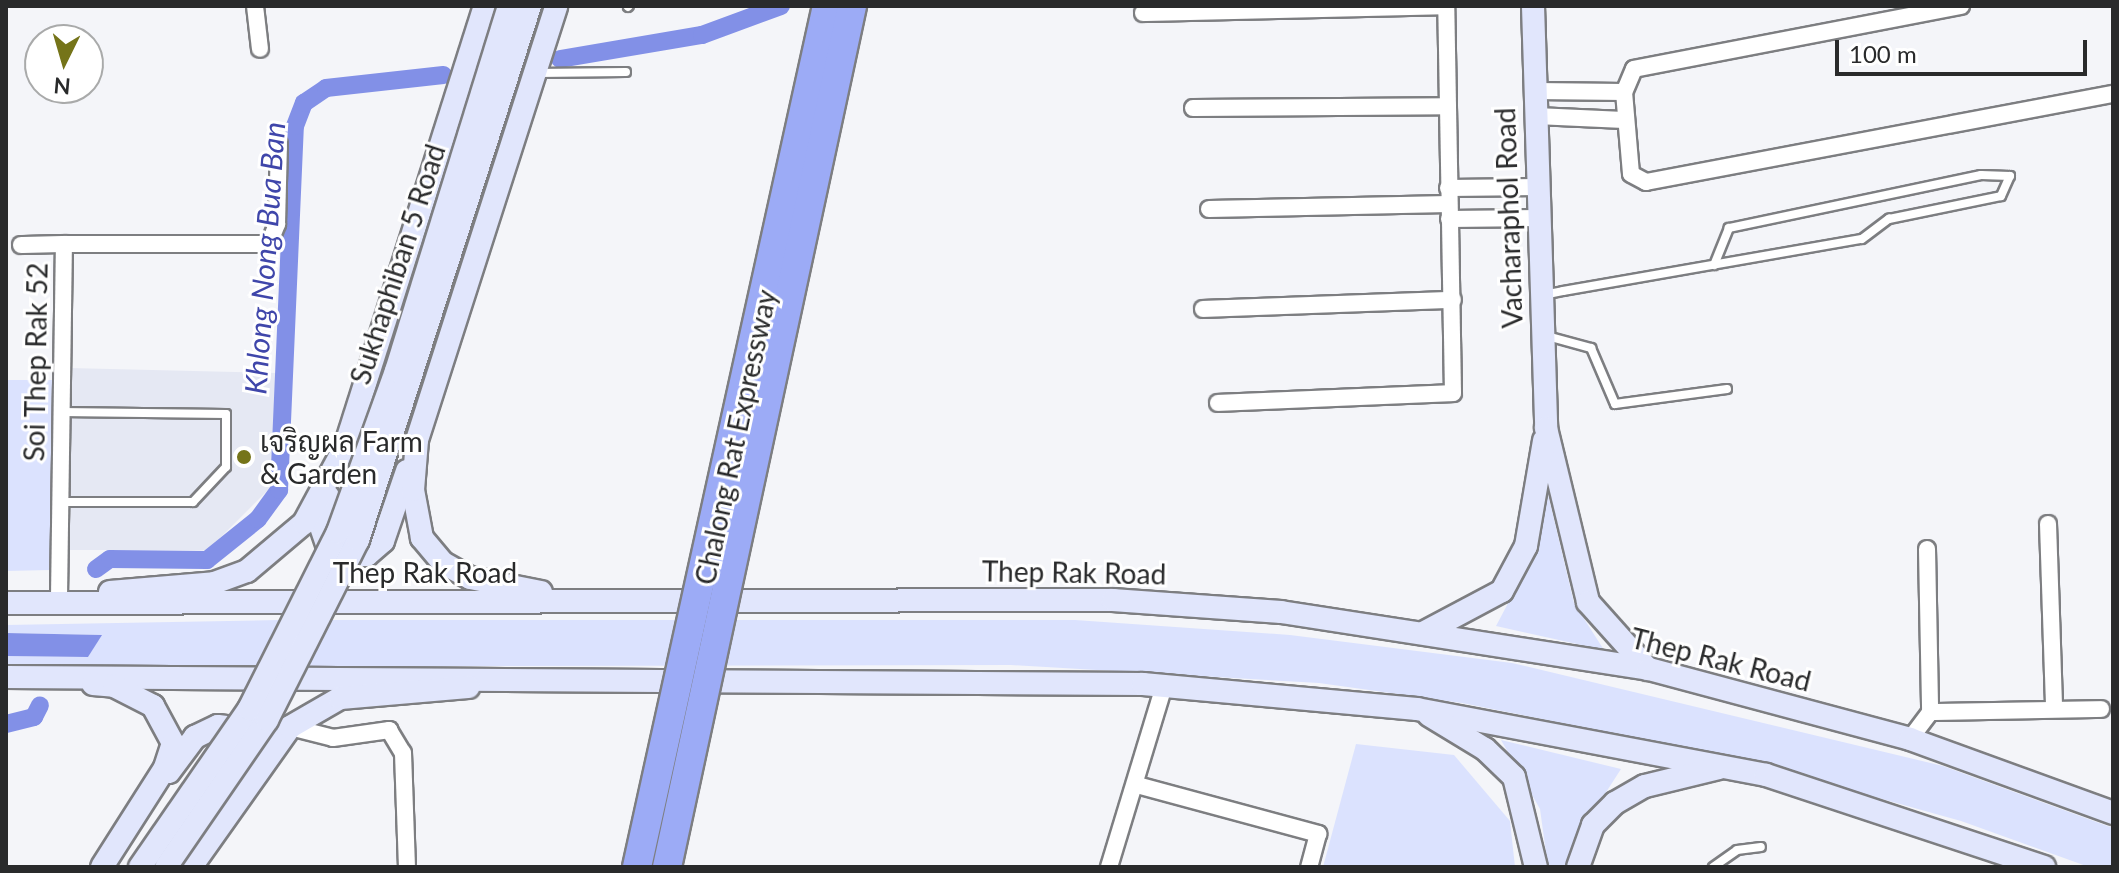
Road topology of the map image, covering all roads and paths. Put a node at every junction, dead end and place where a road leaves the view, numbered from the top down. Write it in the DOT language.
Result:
graph roads {
  1 [pos="255,6"];
  2 [pos="485,6"];
  3 [pos="509,6"];
  4 [pos="530,6"];
  5 [pos="556,6"];
  6 [pos="827,6"];
  7 [pos="852,6"];
  8 [pos="1446,6"];
  9 [pos="1533,6"];
  10 [pos="1961,6"];
  11 [pos="1143,13"];
  12 [pos="260,49"];
  13 [pos="626,72"];
  14 [pos="537,73"];
  15 [pos="1535,91"];
  16 [pos="1624,92"];
  17 [pos="2113,94"];
  18 [pos="1448,106"];
  19 [pos="1193,108"];
  20 [pos="1536,116"];
  21 [pos="1624,120"];
  22 [pos="279,144"];
  23 [pos="1538,187"];
  24 [pos="1449,204"];
  25 [pos="1209,209"];
  26 [pos="1539,218"];
  27 [pos="64,244"];
  28 [pos="21,245"];
  29 [pos="1714,265"];
  30 [pos="1541,295"];
  31 [pos="1453,300"];
  32 [pos="1203,309"];
  33 [pos="1542,336"];
  34 [pos="1727,389"];
  35 [pos="1218,403"];
  36 [pos="60,412"];
  37 [pos="1546,428"];
  38 [pos="417,440"];
  39 [pos="345,447"];
  40 [pos="59,502"];
  41 [pos="2048,524"];
  42 [pos="1927,549"];
  43 [pos="59,597"];
  44 [pos="12,603"];
  45 [pos="604,603"];
  46 [pos="1424,633"];
  47 [pos="1649,669"];
  48 [pos="598,677"];
  49 [pos="6,678"];
  50 [pos="1164,686"];
  51 [pos="1417,709"];
  52 [pos="2054,709"];
  53 [pos="2101,709"];
  54 [pos="1930,712"];
  55 [pos="290,727"];
  56 [pos="1910,739"];
  57 [pos="1724,767"];
  58 [pos="257,773"];
  59 [pos="1137,785"];
  60 [pos="146,801"];
  61 [pos="2113,813"];
  62 [pos="1761,847"];
  63 [pos="102,867"];
  64 [pos="140,867"];
  65 [pos="166,867"];
  66 [pos="191,867"];
  67 [pos="407,867"];
  68 [pos="637,867"];
  69 [pos="667,867"];
  70 [pos="1109,867"];
  71 [pos="1309,867"];
  72 [pos="1536,867"];
  73 [pos="1578,867"];
  74 [pos="1713,867"];
  75 [pos="2044,867"];
  1 -- 12 [label="street"];
  2 -- 39 [label="main road, Sukhaphiban 5 Road"];
  3 -- 64 [label="main road, Sukhaphiban 5 Road, bridge"];
  4 -- 65 [label="main road, Sukhaphiban 5 Road, bridge"];
  5 -- 14 [label="main road"];
  6 -- 68 [label="highway, Chalong Rat Expressway, bridge"];
  7 -- 69 [label="highway, Chalong Rat Expressway, bridge"];
  8 -- 11 [label="street"];
  8 -- 18 [label="street"];
  9 -- 15 [label="main road, Vacharaphol Road"];
  10 -- 16 [label="street"];
  13 -- 14 [label="lane"];
  14 -- 38 [label="main road"];
  15 -- 16 [label="street"];
  15 -- 20 [label="main road, Vacharaphol Road"];
  16 -- 21 [label="street"];
  17 -- 21 [label="street"];
  18 -- 19 [label="street"];
  18 -- 24 [label="street"];
  20 -- 21 [label="street"];
  20 -- 23 [label="main road, Vacharaphol Road"];
  22 -- 27 [label="street, Soi Thep Rak 52"];
  23 -- 24 [label="street"];
  23 -- 26 [label="main road, Vacharaphol Road"];
  24 -- 25 [label="street"];
  24 -- 26 [label="street"];
  24 -- 31 [label="street"];
  26 -- 30 [label="main road, Vacharaphol Road"];
  27 -- 28 [label="street"];
  27 -- 36 [label="street, Soi Thep Rak 52"];
  29 -- 29 [label="lane"];
  29 -- 30 [label="lane"];
  30 -- 33 [label="main road, Vacharaphol Road"];
  31 -- 32 [label="street"];
  31 -- 35 [label="street"];
  33 -- 34 [label="lane"];
  33 -- 37 [label="main road, Vacharaphol Road"];
  36 -- 40 [label="street, Soi Thep Rak 52"];
  36 -- 40 [label="lane"];
  37 -- 46 [label="main road, Vacharaphol Road"];
  37 -- 47 [label="main road, Vacharaphol Road"];
  38 -- 39 [label="main road"];
  38 -- 45 [label="main road"];
  39 -- 43 [label="main road, Sukhaphiban 5 Road"];
  40 -- 43 [label="street, Soi Thep Rak 52"];
  41 -- 52 [label="street"];
  42 -- 54 [label="street"];
  43 -- 44 [label="main road, Sukhaphiban 5 Road"];
  44 -- 45 [label="main road, Thep Rak Road"];
  45 -- 46 [label="main road, Thep Rak Road"];
  46 -- 47 [label="main road, Thep Rak Road"];
  47 -- 56 [label="main road, Thep Rak Road"];
  48 -- 49 [label="main road"];
  48 -- 50 [label="main road"];
  48 -- 55 [label="main road"];
  49 -- 60 [label="main road"];
  50 -- 51 [label="main road"];
  50 -- 59 [label="street"];
  51 -- 57 [label="main road"];
  51 -- 72 [label="main road"];
  52 -- 53 [label="street"];
  52 -- 54 [label="street"];
  54 -- 56 [label="street"];
  55 -- 58 [label="main road"];
  55 -- 67 [label="street"];
  56 -- 61 [label="main road, Thep Rak Road"];
  57 -- 73 [label="main road"];
  57 -- 75 [label="main road"];
  58 -- 60 [label="main road"];
  58 -- 66 [label="main road"];
  59 -- 70 [label="street"];
  59 -- 71 [label="street"];
  60 -- 63 [label="main road"];
  62 -- 74 [label="lane"];
}
